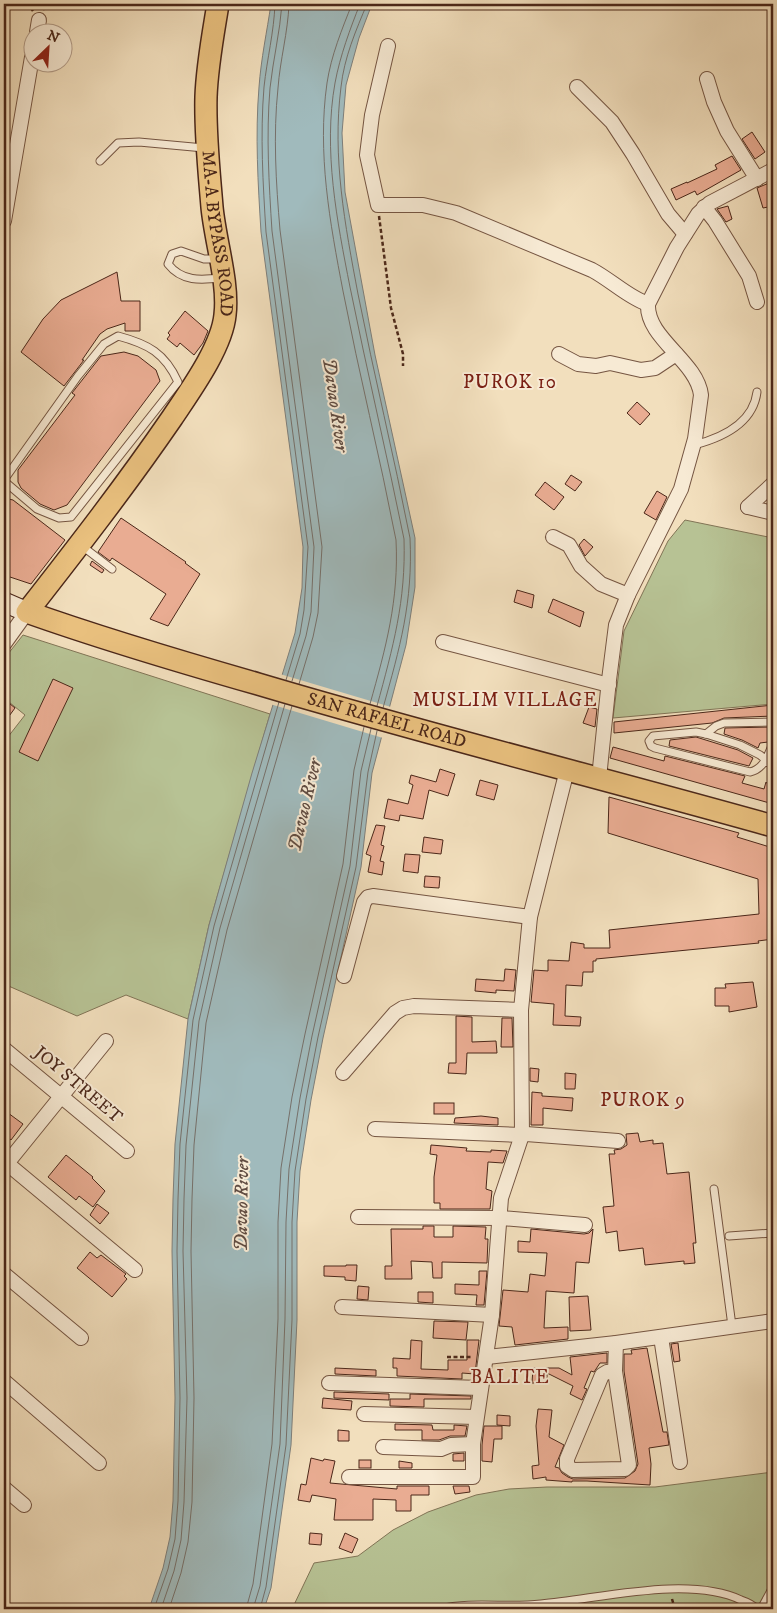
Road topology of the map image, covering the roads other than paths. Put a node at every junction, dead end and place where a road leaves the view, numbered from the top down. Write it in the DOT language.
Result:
graph roads {
  1 [pos="218,4"];
  2 [pos="388,46"];
  3 [pos="29,72"];
  4 [pos="707,79"];
  5 [pos="577,87"];
  6 [pos="207,148"];
  7 [pos="100,161"];
  8 [pos="773,172"];
  9 [pos="757,178"];
  10 [pos="704,207"];
  11 [pos="4,221"];
  12 [pos="685,234"];
  13 [pos="221,268"];
  14 [pos="757,302"];
  15 [pos="648,304"];
  16 [pos="559,354"];
  17 [pos="676,354"];
  18 [pos="757,392"];
  19 [pos="693,446"];
  20 [pos="4,480"];
  21 [pos="773,484"];
  22 [pos="773,513"];
  23 [pos="553,537"];
  24 [pos="80,544"];
  25 [pos="112,568"];
  26 [pos="628,595"];
  27 [pos="4,602"];
  28 [pos="27,612"];
  29 [pos="443,642"];
  30 [pos="4,644"];
  31 [pos="609,685"];
  32 [pos="773,722"];
  33 [pos="706,734"];
  34 [pos="773,743"];
  35 [pos="766,759"];
  36 [pos="773,766"];
  37 [pos="567,770"];
  38 [pos="599,778"];
  39 [pos="773,826"];
  40 [pos="530,917"];
  41 [pos="344,976"];
  42 [pos="521,1010"];
  43 [pos="106,1041"];
  44 [pos="4,1049"];
  45 [pos="343,1073"];
  46 [pos="62,1097"];
  47 [pos="375,1129"];
  48 [pos="522,1135"];
  49 [pos="618,1141"];
  50 [pos="127,1151"];
  51 [pos="5,1164"];
  52 [pos="714,1190"];
  53 [pos="358,1217"];
  54 [pos="500,1218"];
  55 [pos="585,1225"];
  56 [pos="773,1234"];
  57 [pos="729,1236"];
  58 [pos="135,1270"];
  59 [pos="4,1274"];
  60 [pos="342,1307"];
  61 [pos="492,1315"];
  62 [pos="773,1321"];
  63 [pos="732,1326"];
  64 [pos="661,1337"];
  65 [pos="81,1338"];
  66 [pos="616,1343"];
  67 [pos="487,1357"];
  68 [pos="615,1370"];
  69 [pos="4,1381"];
  70 [pos="330,1383"];
  71 [pos="480,1388"];
  72 [pos="364,1414"];
  73 [pos="476,1417"];
  74 [pos="473,1444"];
  75 [pos="383,1447"];
  76 [pos="680,1462"];
  77 [pos="100,1463"];
  78 [pos="349,1477"];
  79 [pos="4,1488"];
  80 [pos="24,1505"];
  81 [pos="773,1587"];
  82 [pos="439,1609"];
  83 [pos="757,1609"];
  84 [pos="761,1609"];
  1 -- 6 [label="main road, MA-A BYPASS ROAD"];
  2 -- 15 [label="street"];
  3 -- 11 [label="street"];
  4 -- 9 [label="street"];
  5 -- 12 [label="street"];
  6 -- 7 [label="lane"];
  6 -- 13 [label="main road, MA-A BYPASS ROAD"];
  8 -- 9 [label="street"];
  9 -- 10 [label="street"];
  10 -- 12 [label="street"];
  10 -- 14 [label="street"];
  12 -- 15 [label="street"];
  13 -- 13 [label="lane"];
  13 -- 24 [label="main road, MA-A BYPASS ROAD"];
  15 -- 17 [label="street"];
  16 -- 17 [label="street"];
  17 -- 19 [label="street"];
  18 -- 19 [label="lane"];
  19 -- 26 [label="street"];
  20 -- 20 [label="lane"];
  21 -- 22 [label="street"];
  23 -- 26 [label="street"];
  24 -- 25 [label="lane"];
  24 -- 28 [label="main road, MA-A BYPASS ROAD"];
  26 -- 31 [label="street"];
  27 -- 28 [label="main road, SAN RAFAEL ROAD"];
  28 -- 30 [label="street"];
  28 -- 37 [label="main road, SAN RAFAEL ROAD"];
  29 -- 31 [label="street"];
  31 -- 38 [label="street"];
  32 -- 33 [label="lane"];
  33 -- 35 [label="lane"];
  33 -- 35 [label="lane"];
  34 -- 35 [label="lane"];
  35 -- 36 [label="lane"];
  37 -- 38 [label="main road, SAN RAFAEL ROAD"];
  37 -- 40 [label="street"];
  38 -- 39 [label="main road, SAN RAFAEL ROAD"];
  40 -- 41 [label="street"];
  40 -- 42 [label="street"];
  42 -- 45 [label="street"];
  42 -- 48 [label="street"];
  43 -- 46 [label="street"];
  44 -- 46 [label="street, JOY STREET"];
  46 -- 50 [label="street, JOY STREET"];
  46 -- 51 [label="street"];
  47 -- 48 [label="street"];
  48 -- 49 [label="street"];
  48 -- 54 [label="street"];
  51 -- 58 [label="street"];
  52 -- 63 [label="lane"];
  53 -- 54 [label="street"];
  54 -- 55 [label="street"];
  54 -- 61 [label="street"];
  56 -- 57 [label="lane"];
  59 -- 65 [label="street"];
  60 -- 61 [label="street"];
  61 -- 67 [label="street"];
  62 -- 63 [label="street"];
  63 -- 64 [label="street"];
  64 -- 66 [label="street"];
  64 -- 76 [label="street"];
  66 -- 67 [label="street"];
  66 -- 68 [label="street"];
  67 -- 71 [label="street"];
  68 -- 68 [label="street"];
  69 -- 77 [label="street"];
  70 -- 71 [label="street"];
  71 -- 73 [label="street"];
  72 -- 73 [label="street"];
  73 -- 74 [label="street"];
  74 -- 75 [label="street"];
  74 -- 78 [label="street"];
  79 -- 80 [label="street"];
  81 -- 84 [label="lane"];
  82 -- 83 [label="lane"];
}
